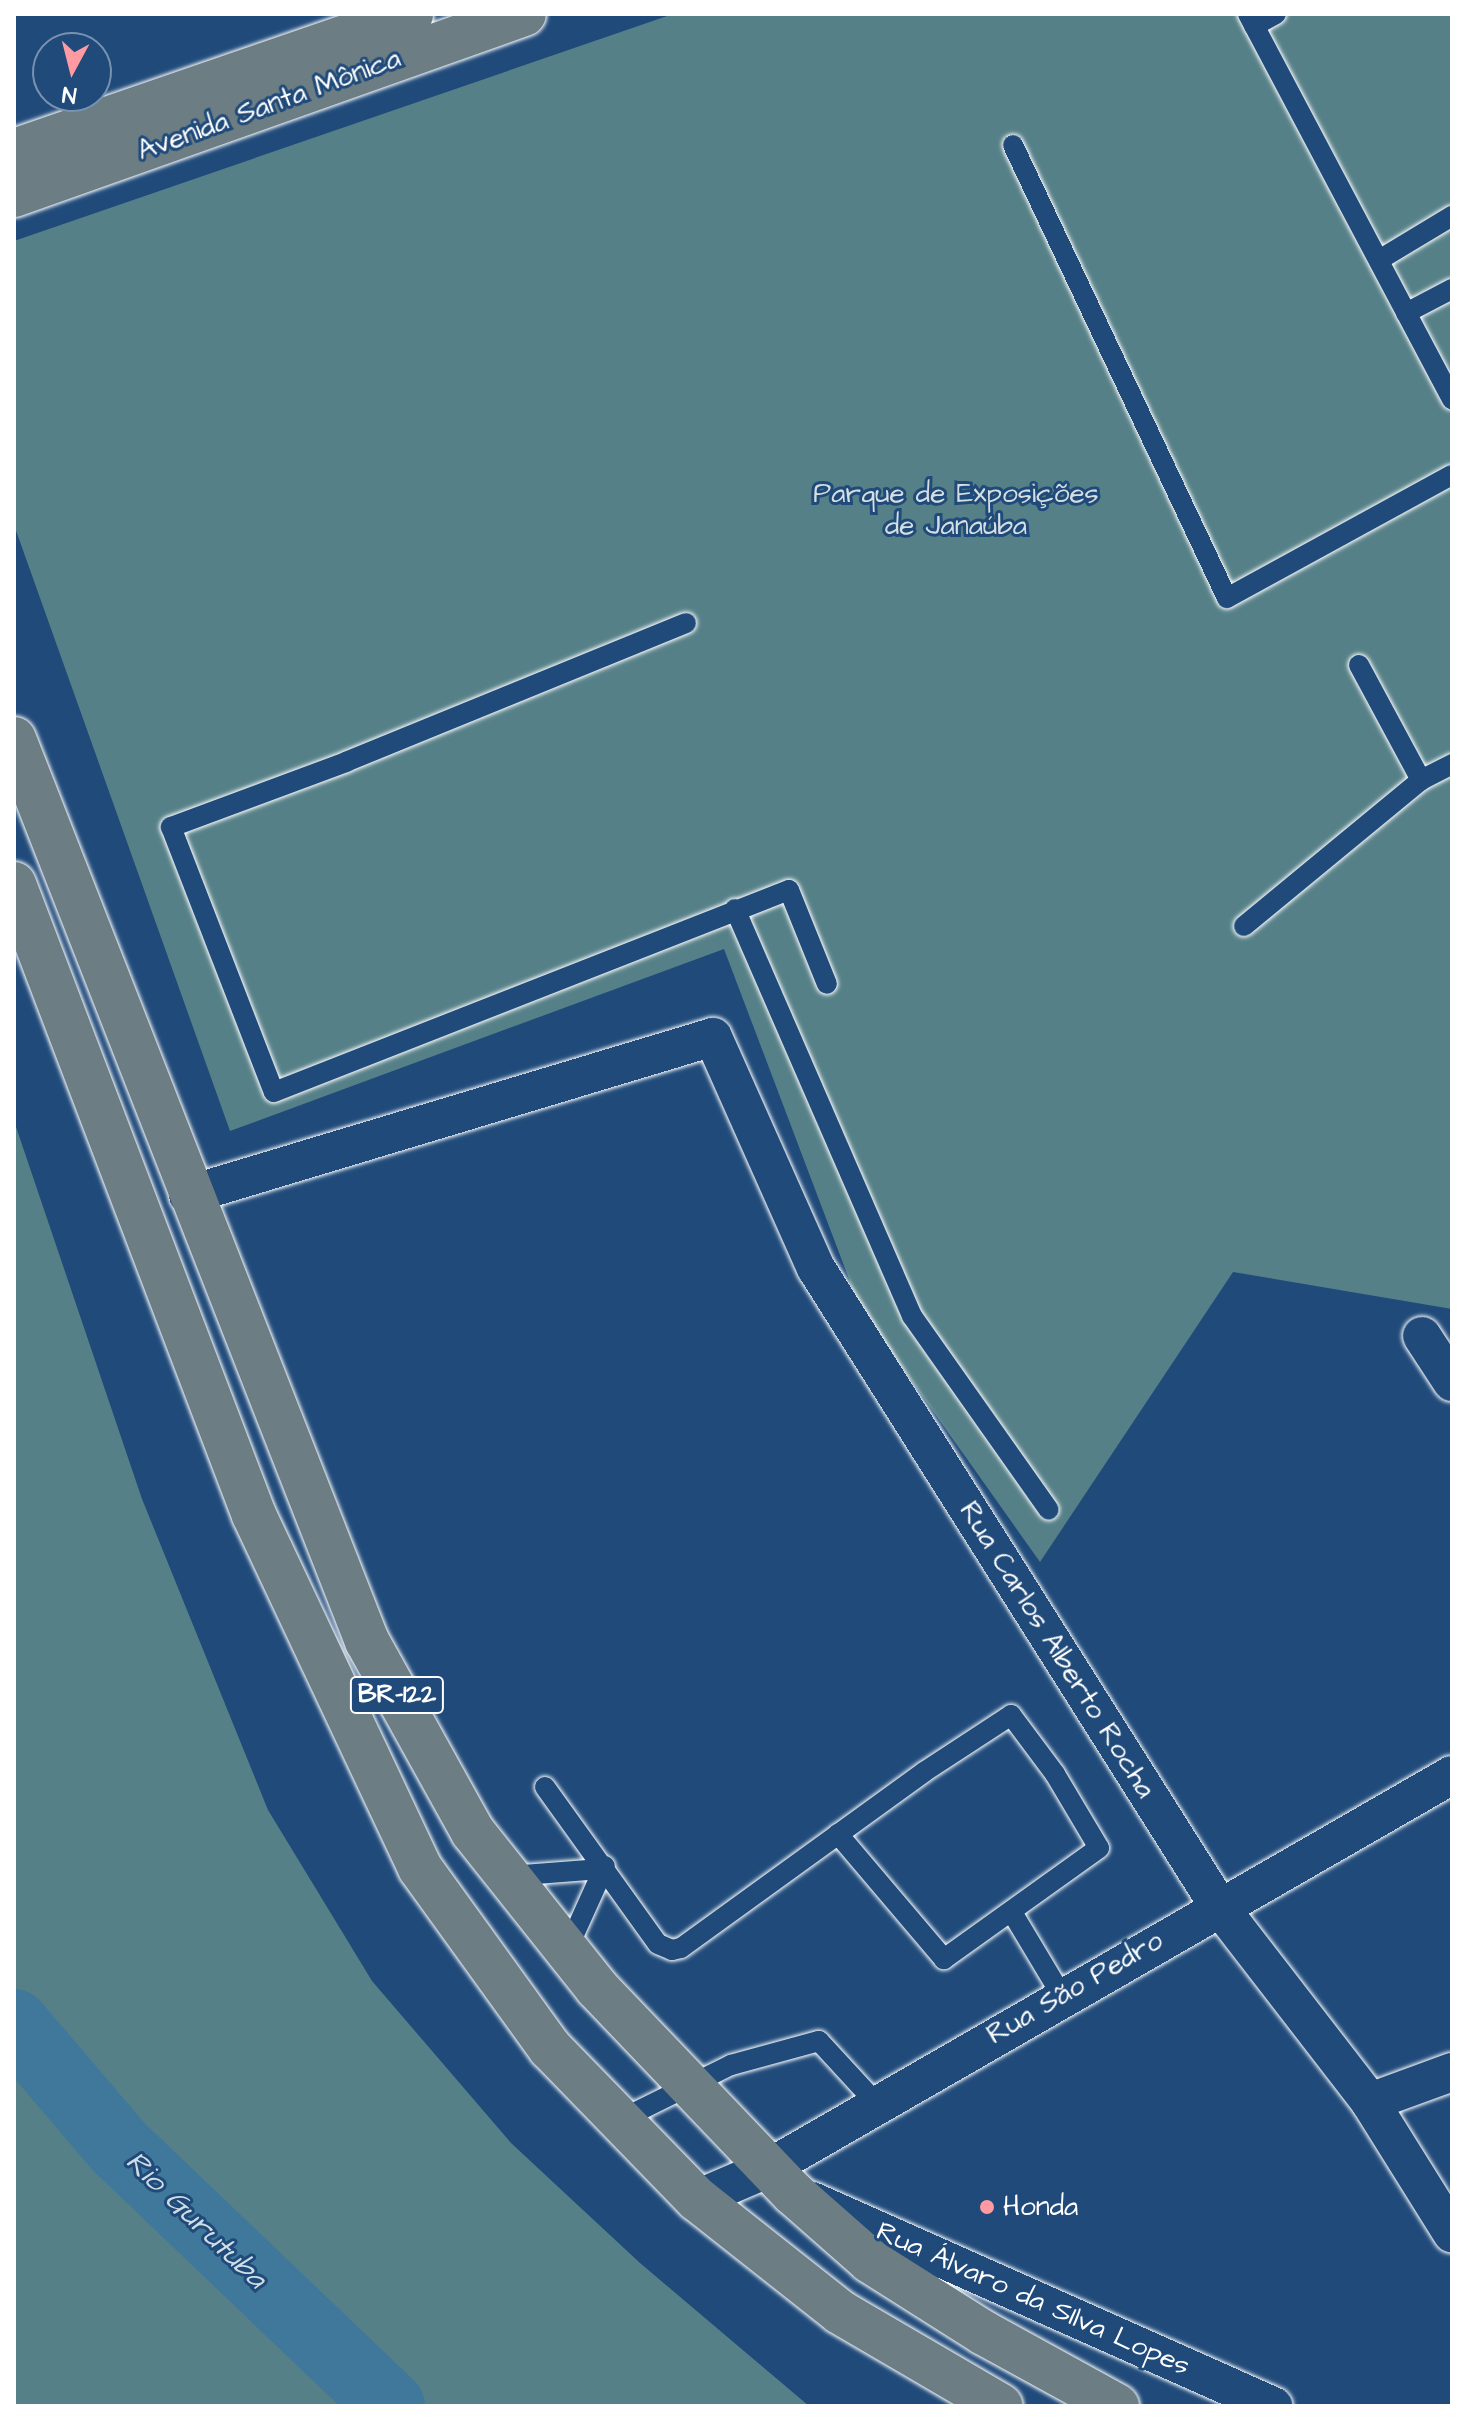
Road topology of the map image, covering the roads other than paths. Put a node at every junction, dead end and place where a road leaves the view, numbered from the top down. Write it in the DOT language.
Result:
graph roads {
  1 [pos="411,14"];
  2 [pos="524,14"];
  3 [pos="1276,14"];
  4 [pos="1251,20"];
  5 [pos="1013,145"];
  6 [pos="14,151"];
  7 [pos="14,195"];
  8 [pos="1452,216"];
  9 [pos="1379,260"];
  10 [pos="1452,289"];
  11 [pos="1406,313"];
  12 [pos="1451,395"];
  13 [pos="1452,475"];
  14 [pos="686,623"];
  15 [pos="1359,665"];
  16 [pos="14,739"];
  17 [pos="1452,764"];
  18 [pos="1421,780"];
  19 [pos="14,884"];
  20 [pos="735,909"];
  21 [pos="1244,926"];
  22 [pos="827,984"];
  23 [pos="188,1195"];
  24 [pos="1422,1336"];
  25 [pos="1452,1382"];
  26 [pos="1049,1510"];
  27 [pos="1452,1775"];
  28 [pos="545,1787"];
  29 [pos="838,1834"];
  30 [pos="603,1868"];
  31 [pos="508,1876"];
  32 [pos="1218,1905"];
  33 [pos="1013,1914"];
  34 [pos="567,1950"];
  35 [pos="1062,1996"];
  36 [pos="1452,2072"];
  37 [pos="689,2086"];
  38 [pos="1370,2102"];
  39 [pos="877,2104"];
  40 [pos="620,2120"];
  41 [pos="780,2181"];
  42 [pos="697,2199"];
  43 [pos="1452,2233"];
  44 [pos="1001,2406"];
  45 [pos="1117,2406"];
  46 [pos="1273,2406"];
  1 -- 6 [label="main road, Avenida Santa Mônica"];
  2 -- 7 [label="main road, Avenida Santa Mônica"];
  3 -- 4 [label="lane"];
  4 -- 9 [label="lane"];
  5 -- 13 [label="lane"];
  8 -- 9 [label="lane"];
  9 -- 11 [label="lane"];
  10 -- 11 [label="lane"];
  11 -- 12 [label="lane"];
  14 -- 20 [label="lane"];
  15 -- 18 [label="lane"];
  16 -- 23 [label="main road, BR-122"];
  17 -- 18 [label="lane"];
  18 -- 21 [label="lane"];
  19 -- 40 [label="main road, BR-122"];
  20 -- 22 [label="lane"];
  20 -- 26 [label="lane"];
  23 -- 31 [label="main road, BR-122"];
  23 -- 32 [label="street, Rua Carlos Alberto Rocha"];
  24 -- 25 [label="street"];
  27 -- 32 [label="street, Rua São Pedro"];
  28 -- 30 [label="lane"];
  29 -- 30 [label="lane"];
  29 -- 33 [label="lane"];
  29 -- 33 [label="lane"];
  30 -- 31 [label="lane"];
  30 -- 34 [label="lane"];
  31 -- 34 [label="main road, BR-122"];
  32 -- 35 [label="street, Rua São Pedro"];
  32 -- 38 [label="street, Rua Carlos Alberto Rocha"];
  33 -- 35 [label="lane"];
  34 -- 37 [label="main road, BR-122"];
  35 -- 39 [label="street, Rua São Pedro"];
  36 -- 38 [label="street"];
  37 -- 39 [label="lane"];
  37 -- 40 [label="lane"];
  37 -- 41 [label="main road, BR-122"];
  38 -- 43 [label="street, Rua Carlos Alberto Rocha"];
  39 -- 41 [label="street, Rua São Pedro"];
  40 -- 42 [label="main road, BR-122"];
  41 -- 42 [label="street, Rua São Pedro"];
  41 -- 45 [label="main road, BR-122"];
  41 -- 46 [label="street, Rua Álvaro da SIlva Lopes"];
  42 -- 44 [label="main road, BR-122"];
}
